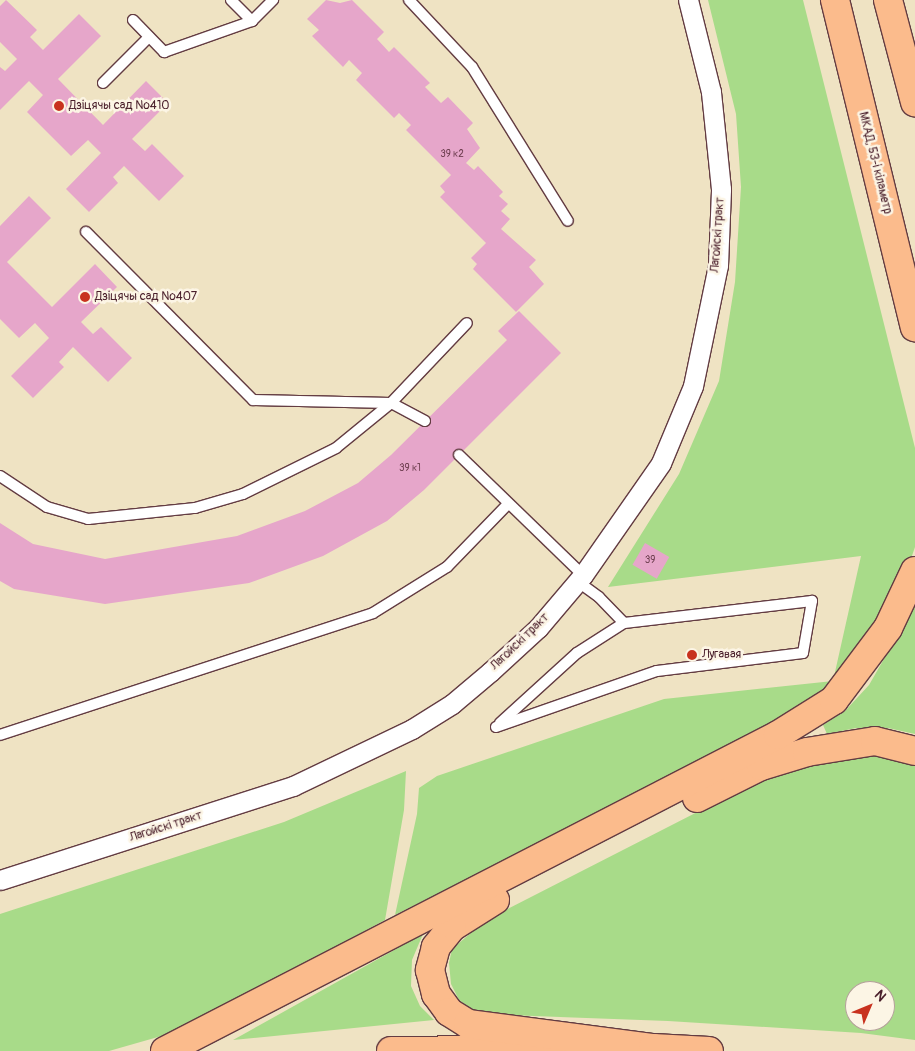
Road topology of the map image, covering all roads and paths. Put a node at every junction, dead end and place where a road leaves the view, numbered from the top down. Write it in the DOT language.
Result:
graph roads {
  1 [pos="231,0"];
  2 [pos="273,0"];
  3 [pos="409,0"];
  4 [pos="688,0"];
  5 [pos="835,0"];
  6 [pos="888,0"];
  7 [pos="132,20"];
  8 [pos="252,21"];
  9 [pos="149,36"];
  10 [pos="103,83"];
  11 [pos="915,102"];
  12 [pos="568,221"];
  13 [pos="86,232"];
  14 [pos="467,323"];
  15 [pos="915,327"];
  16 [pos="391,403"];
  17 [pos="425,421"];
  18 [pos="459,455"];
  19 [pos="0,476"];
  20 [pos="508,504"];
  21 [pos="915,572"];
  22 [pos="580,578"];
  23 [pos="624,623"];
  24 [pos="0,736"];
  25 [pos="915,751"];
  26 [pos="0,880"];
  27 [pos="653,1048"];
  28 [pos="165,1051"];
  29 [pos="391,1051"];
  30 [pos="710,1051"];
  1 -- 8 [label="lane"];
  2 -- 8 [label="lane"];
  3 -- 12 [label="lane"];
  4 -- 22 [label="street, Лагойскі тракт"];
  5 -- 15 [label="main road, МКАД, 53-і кіламетр"];
  6 -- 11 [label="main road"];
  7 -- 9 [label="lane"];
  8 -- 9 [label="lane"];
  9 -- 10 [label="lane"];
  13 -- 16 [label="lane"];
  14 -- 16 [label="lane"];
  16 -- 17 [label="lane"];
  16 -- 19 [label="lane"];
  18 -- 20 [label="lane"];
  20 -- 22 [label="lane"];
  20 -- 24 [label="lane"];
  21 -- 28 [label="main road"];
  22 -- 23 [label="lane"];
  22 -- 26 [label="street, Лагойскі тракт"];
  23 -- 23 [label="lane"];
  25 -- 27 [label="main road"];
  27 -- 29 [label="main road"];
  27 -- 30 [label="main road"];
}
